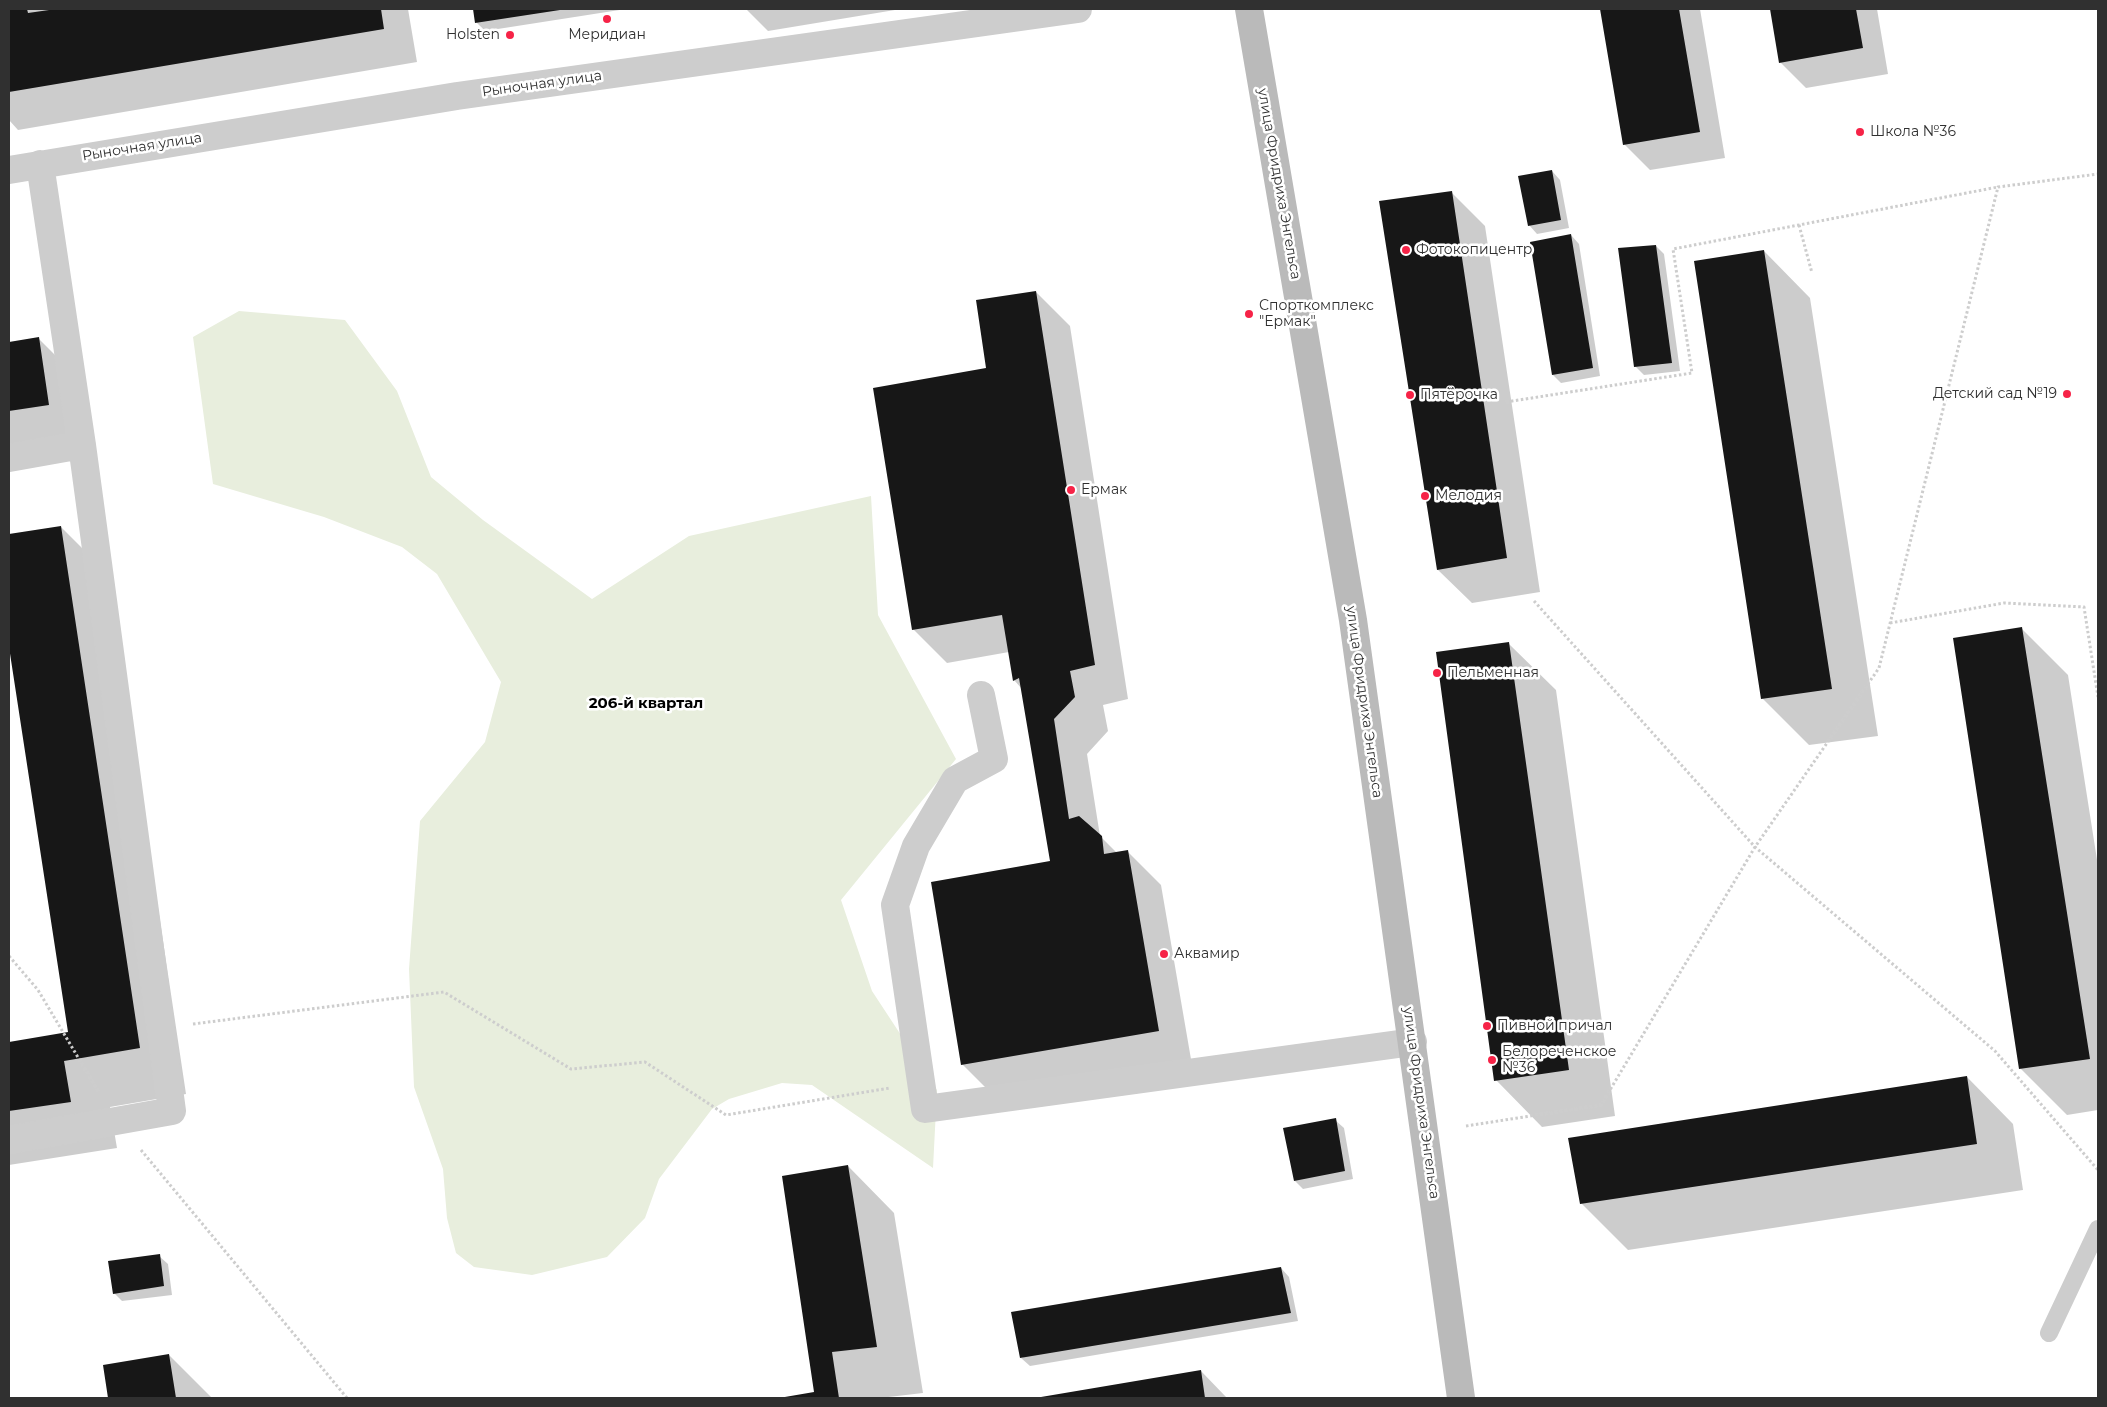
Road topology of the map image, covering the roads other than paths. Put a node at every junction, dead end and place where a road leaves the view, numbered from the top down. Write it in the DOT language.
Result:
graph roads {
  1 [pos="1078,9"];
  2 [pos="1249,9"];
  3 [pos="40,164"];
  4 [pos="9,170"];
  5 [pos="82,445"];
  6 [pos="9,458"];
  7 [pos="980,695"];
  8 [pos="1413,1042"];
  9 [pos="9,1140"];
  10 [pos="2098,1229"];
  11 [pos="2050,1333"];
  12 [pos="1461,1398"];
  1 -- 3 [label="street, Рыночная улица"];
  2 -- 8 [label="street, улица Фридриха Энгельса"];
  3 -- 4 [label="street, Рыночная улица"];
  3 -- 5 [label="street"];
  5 -- 6 [label="street"];
  5 -- 9 [label="street"];
  7 -- 8 [label="street"];
  8 -- 12 [label="street, улица Фридриха Энгельса"];
  10 -- 11 [label="lane"];
}
